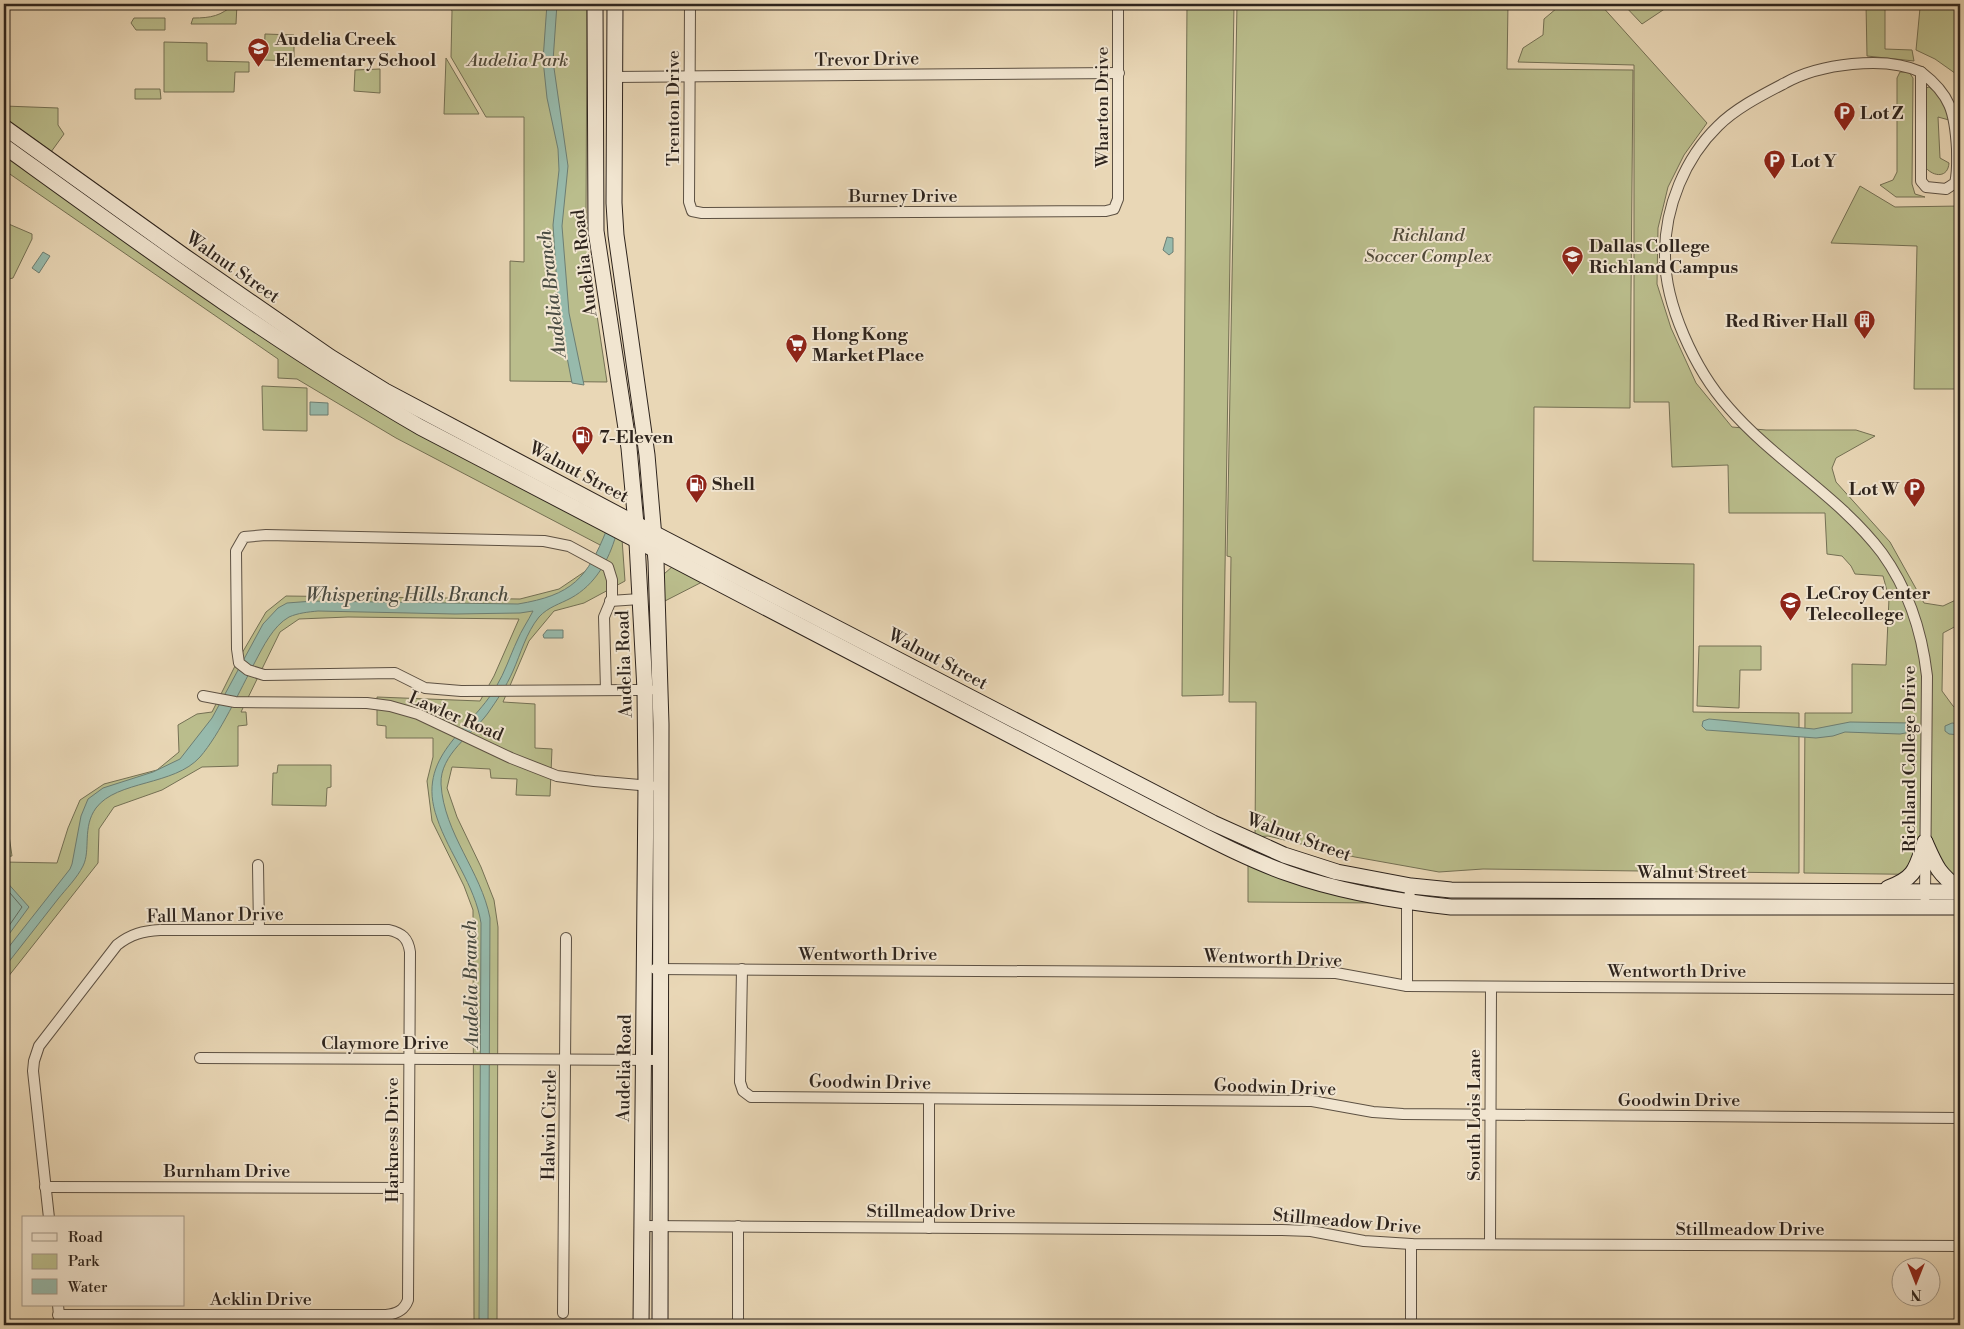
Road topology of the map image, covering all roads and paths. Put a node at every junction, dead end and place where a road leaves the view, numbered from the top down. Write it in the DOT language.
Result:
graph roads {
  1 [pos="595,4"];
  2 [pos="615,4"];
  3 [pos="690,4"];
  4 [pos="1118,4"];
  5 [pos="1921,72"];
  6 [pos="1119,73"];
  7 [pos="614,77"];
  8 [pos="689,77"];
  9 [pos="595,78"];
  10 [pos="4,127"];
  11 [pos="4,146"];
  12 [pos="54,163"];
  13 [pos="44,176"];
  14 [pos="1114,209"];
  15 [pos="692,211"];
  16 [pos="624,294"];
  17 [pos="606,296"];
  18 [pos="636,524"];
  19 [pos="654,533"];
  20 [pos="637,539"];
  21 [pos="655,549"];
  22 [pos="640,600"];
  23 [pos="610,601"];
  24 [pos="908,664"];
  25 [pos="900,677"];
  26 [pos="604,690"];
  27 [pos="645,690"];
  28 [pos="661,690"];
  29 [pos="203,696"];
  30 [pos="1039,741"];
  31 [pos="646,784"];
  32 [pos="661,790"];
  33 [pos="1159,813"];
  34 [pos="1213,823"];
  35 [pos="1925,842"];
  36 [pos="258,866"];
  37 [pos="1412,886"];
  38 [pos="1960,891"];
  39 [pos="1880,892"];
  40 [pos="1925,892"];
  41 [pos="1408,902"];
  42 [pos="1926,907"];
  43 [pos="1960,907"];
  44 [pos="259,929"];
  45 [pos="406,938"];
  46 [pos="566,938"];
  47 [pos="644,968"];
  48 [pos="661,969"];
  49 [pos="742,969"];
  50 [pos="1407,986"];
  51 [pos="1491,987"];
  52 [pos="1960,989"];
  53 [pos="200,1058"];
  54 [pos="409,1059"];
  55 [pos="566,1060"];
  56 [pos="643,1060"];
  57 [pos="661,1060"];
  58 [pos="929,1099"];
  59 [pos="1490,1115"];
  60 [pos="1960,1118"];
  61 [pos="45,1187"];
  62 [pos="408,1188"];
  63 [pos="49,1216"];
  64 [pos="641,1226"];
  65 [pos="738,1226"];
  66 [pos="660,1227"];
  67 [pos="929,1228"];
  68 [pos="1411,1244"];
  69 [pos="1490,1244"];
  70 [pos="1960,1246"];
  71 [pos="402,1310"];
  72 [pos="563,1313"];
  73 [pos="58,1315"];
  74 [pos="1960,1318"];
  75 [pos="641,1325"];
  76 [pos="660,1325"];
  77 [pos="738,1325"];
  78 [pos="1411,1325"];
  79 [pos="1959,1325"];
  1 -- 9 [label="main road, Audelia Road"];
  2 -- 7 [label="main road, Audelia Road"];
  3 -- 8 [label="street, Trenton Drive"];
  4 -- 6 [label="street, Wharton Drive"];
  5 -- 5 [label="street, Richland College Drive"];
  5 -- 35 [label="street, Richland College Drive"];
  6 -- 8 [label="street, Trevor Drive"];
  6 -- 14 [label="street, Wharton Drive"];
  7 -- 8 [label="street, Trevor Drive"];
  7 -- 9 [label="main road"];
  7 -- 16 [label="main road, Audelia Road"];
  8 -- 15 [label="street, Trenton Drive"];
  9 -- 17 [label="main road, Audelia Road"];
  10 -- 12 [label="main road, Walnut Street"];
  11 -- 13 [label="main road, Walnut Street"];
  12 -- 13 [label="main road"];
  12 -- 18 [label="main road, Walnut Street"];
  13 -- 20 [label="main road, Walnut Street"];
  14 -- 15 [label="street, Burney Drive"];
  16 -- 17 [label="main road"];
  16 -- 19 [label="main road, Audelia Road"];
  17 -- 18 [label="main road, Audelia Road"];
  18 -- 19 [label="main road, Walnut Street"];
  18 -- 20 [label="main road, Audelia Road"];
  19 -- 21 [label="main road, Audelia Road"];
  19 -- 24 [label="main road, Walnut Street"];
  20 -- 21 [label="main road, Walnut Street"];
  20 -- 22 [label="main road, Audelia Road"];
  21 -- 25 [label="main road, Walnut Street"];
  21 -- 28 [label="main road, Audelia Road"];
  22 -- 23 [label="street"];
  22 -- 27 [label="main road, Audelia Road"];
  23 -- 26 [label="street"];
  23 -- 26 [label="street"];
  24 -- 25 [label="main road"];
  24 -- 30 [label="main road, Walnut Street"];
  25 -- 30 [label="main road, Walnut Street"];
  26 -- 27 [label="street"];
  27 -- 28 [label="street"];
  27 -- 31 [label="main road, Audelia Road"];
  28 -- 32 [label="main road, Audelia Road"];
  29 -- 31 [label="street, Lawler Road"];
  30 -- 33 [label="main road, Walnut Street"];
  30 -- 34 [label="main road, Walnut Street"];
  31 -- 32 [label="street, Lawler Road"];
  31 -- 47 [label="main road, Audelia Road"];
  32 -- 48 [label="main road, Audelia Road"];
  33 -- 34 [label="main road"];
  33 -- 41 [label="main road, Walnut Street"];
  34 -- 37 [label="main road, Walnut Street"];
  35 -- 38 [label="main road"];
  35 -- 39 [label="main road"];
  35 -- 40 [label="street, Richland College Drive"];
  36 -- 44 [label="street"];
  37 -- 39 [label="main road, Walnut Street"];
  37 -- 41 [label="street"];
  38 -- 40 [label="main road, Walnut Street"];
  39 -- 40 [label="main road, Walnut Street"];
  40 -- 42 [label="street, Richland College Drive"];
  41 -- 42 [label="main road, Walnut Street"];
  41 -- 50 [label="street"];
  42 -- 43 [label="main road, Walnut Street"];
  44 -- 45 [label="street, Fall Manor Drive"];
  44 -- 61 [label="street, Fall Manor Drive"];
  45 -- 54 [label="street, Harkness Drive"];
  46 -- 55 [label="street, Halwin Circle"];
  47 -- 48 [label="street, Wentworth Drive"];
  47 -- 56 [label="main road, Audelia Road"];
  48 -- 49 [label="street, Wentworth Drive"];
  48 -- 57 [label="main road, Audelia Road"];
  49 -- 50 [label="street, Wentworth Drive"];
  49 -- 58 [label="street, Goodwin Drive"];
  50 -- 51 [label="street, Wentworth Drive"];
  51 -- 52 [label="street, Wentworth Drive"];
  51 -- 59 [label="street, South Lois Lane"];
  53 -- 54 [label="street, Claymore Drive"];
  54 -- 55 [label="street, Claymore Drive"];
  54 -- 62 [label="street, Harkness Drive"];
  55 -- 56 [label="street, Claymore Drive"];
  55 -- 72 [label="street, Halwin Circle"];
  56 -- 57 [label="street, Claymore Drive"];
  56 -- 64 [label="main road, Audelia Road"];
  57 -- 66 [label="main road, Audelia Road"];
  58 -- 59 [label="street, Goodwin Drive"];
  58 -- 67 [label="street"];
  59 -- 60 [label="street, Goodwin Drive"];
  59 -- 69 [label="street, South Lois Lane"];
  61 -- 62 [label="street, Burnham Drive"];
  61 -- 63 [label="street, Fall Manor Drive"];
  62 -- 71 [label="street, Harkness Drive"];
  64 -- 66 [label="street, Stillmeadow Drive"];
  64 -- 75 [label="main road, Audelia Road"];
  65 -- 66 [label="street, Stillmeadow Drive"];
  65 -- 67 [label="street, Stillmeadow Drive"];
  65 -- 77 [label="street"];
  66 -- 76 [label="main road, Audelia Road"];
  67 -- 68 [label="street, Stillmeadow Drive"];
  68 -- 69 [label="street, Stillmeadow Drive"];
  68 -- 78 [label="street"];
  69 -- 70 [label="street, Stillmeadow Drive"];
  71 -- 73 [label="street, Acklin Drive"];
  74 -- 79 [label="street"];
}
